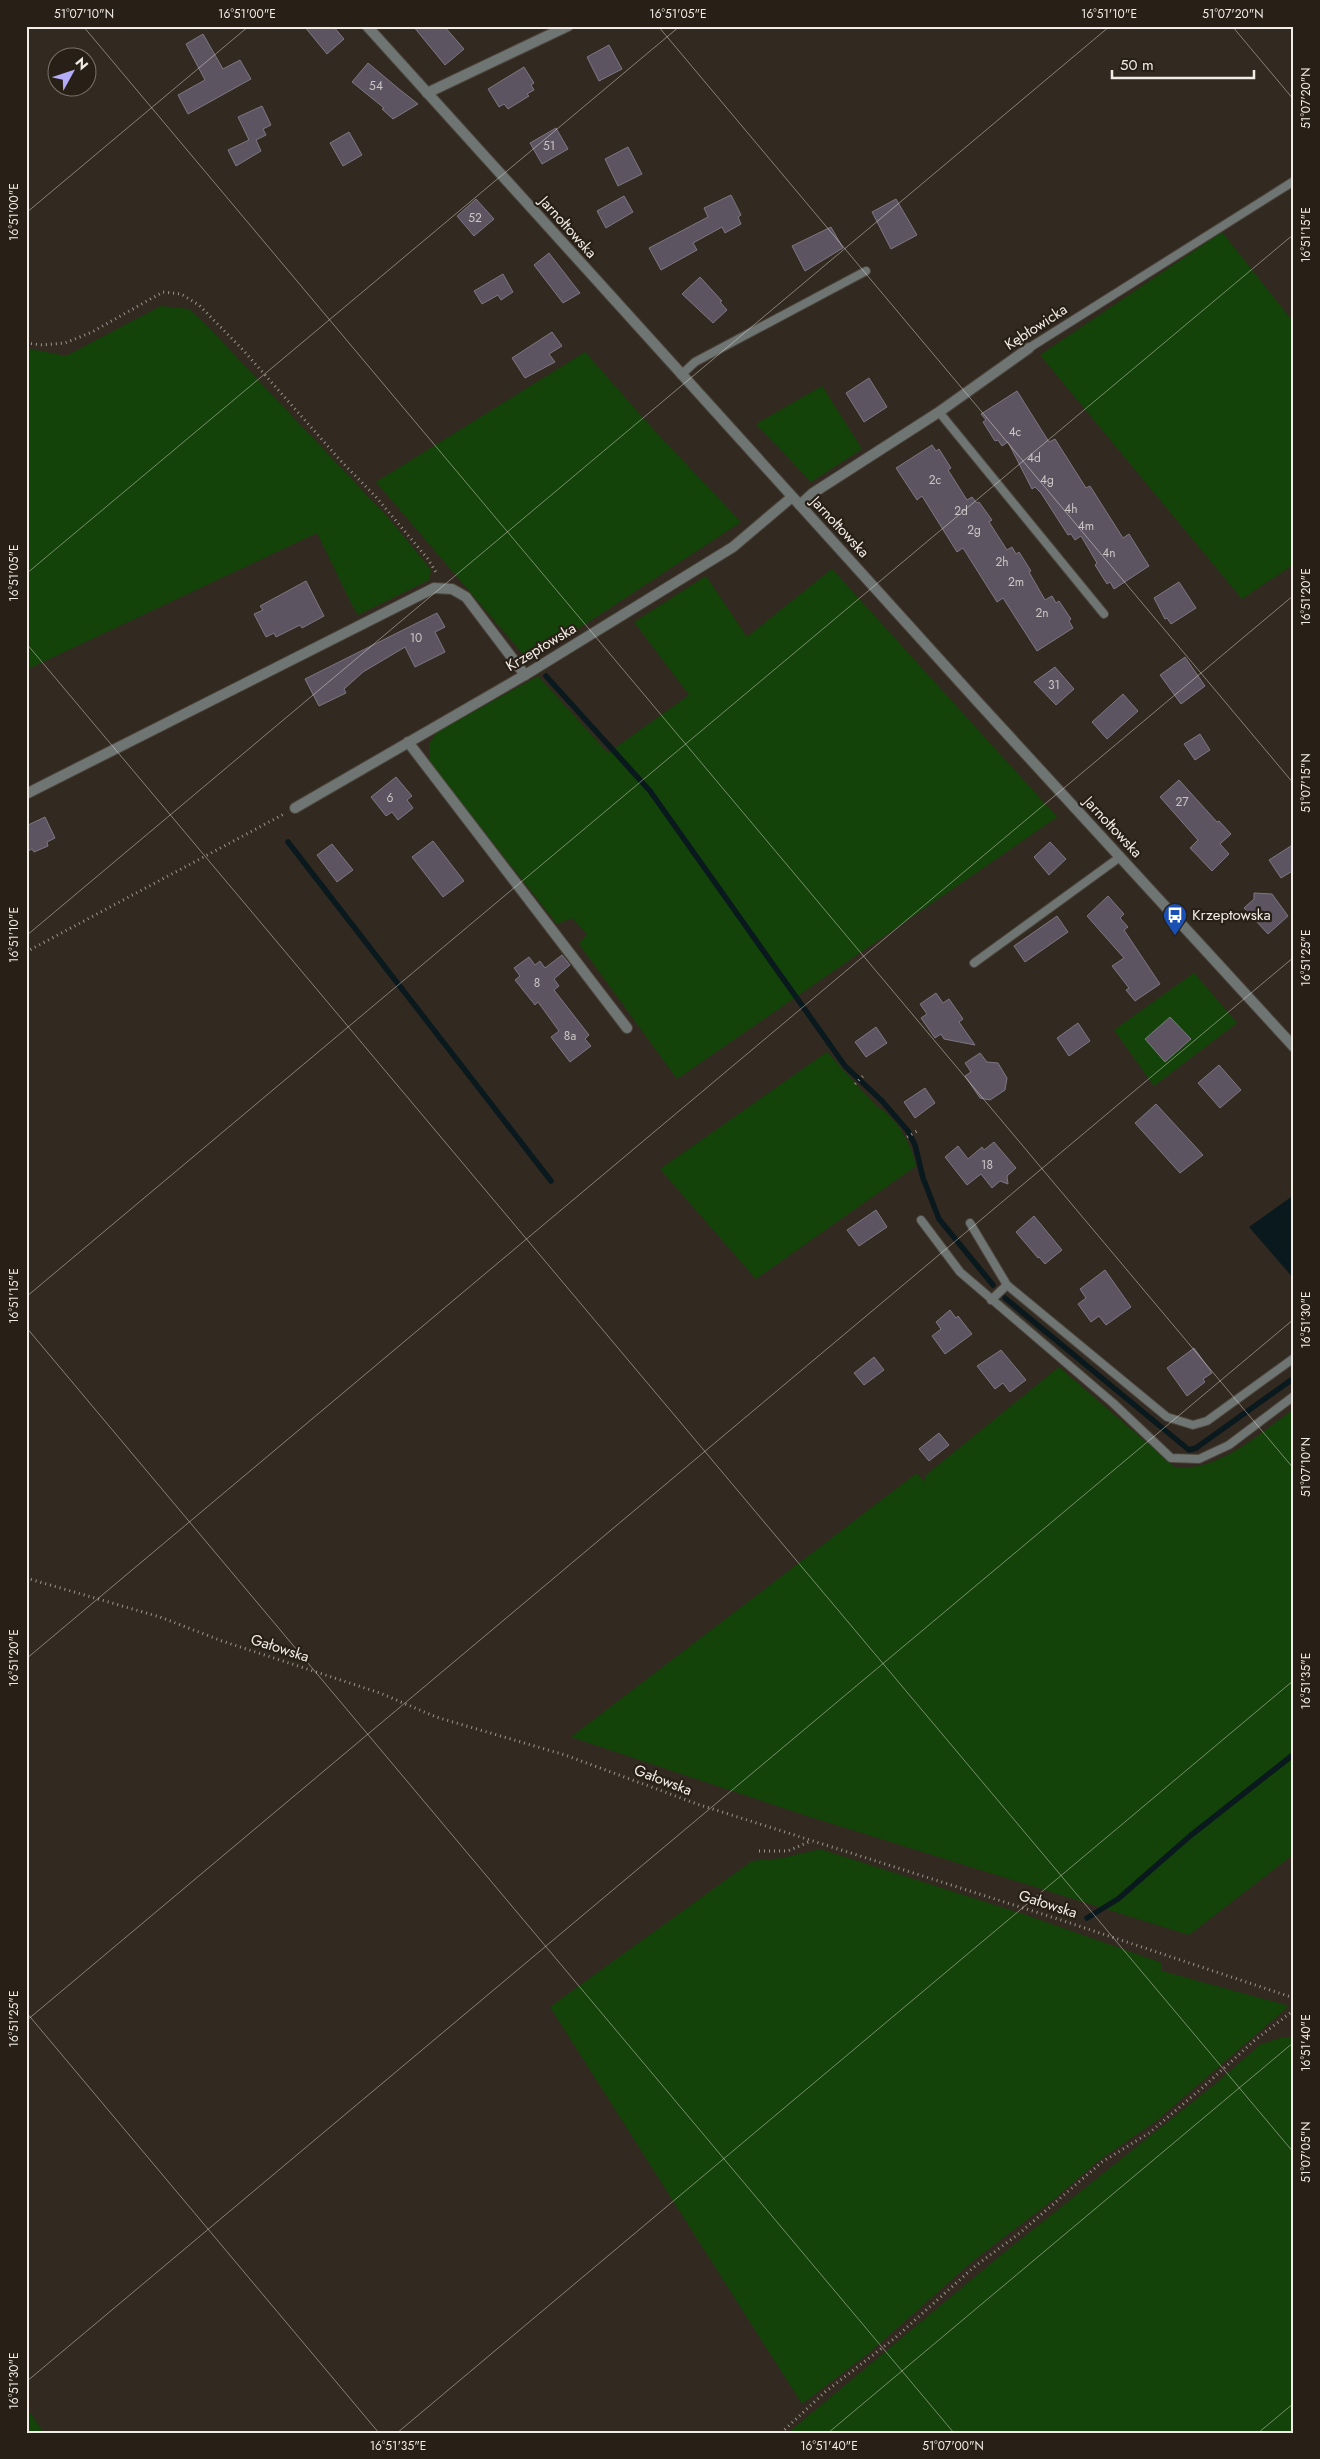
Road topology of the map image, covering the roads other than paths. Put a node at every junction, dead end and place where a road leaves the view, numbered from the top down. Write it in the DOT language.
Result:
graph roads {
  1 [pos="367,26"];
  2 [pos="568,26"];
  3 [pos="427,93"];
  4 [pos="1294,181"];
  5 [pos="866,271"];
  6 [pos="1029,348"];
  7 [pos="681,375"];
  8 [pos="939,412"];
  9 [pos="792,497"];
  10 [pos="800,506"];
  11 [pos="1104,614"];
  12 [pos="525,675"];
  13 [pos="408,742"];
  14 [pos="26,794"];
  15 [pos="295,808"];
  16 [pos="1120,856"];
  17 [pos="974,963"];
  18 [pos="627,1028"];
  19 [pos="1294,1046"];
  20 [pos="921,1220"];
  21 [pos="970,1223"];
  22 [pos="1006,1285"];
  23 [pos="991,1300"];
  24 [pos="1294,1358"];
  25 [pos="1294,1396"];
  1 -- 3 [label="street, Jarnołtowska"];
  2 -- 3 [label="street"];
  3 -- 7 [label="street, Jarnołtowska"];
  4 -- 6 [label="lane, Kębłowicka"];
  5 -- 7 [label="lane"];
  6 -- 8 [label="street, Kębłowicka"];
  7 -- 9 [label="street, Jarnołtowska"];
  8 -- 10 [label="street, Kębłowicka"];
  8 -- 11 [label="lane"];
  9 -- 10 [label="street, Jarnołtowska"];
  9 -- 12 [label="street, Krzeptowska"];
  10 -- 16 [label="street, Jarnołtowska"];
  12 -- 13 [label="street, Krzeptowska"];
  12 -- 14 [label="street"];
  13 -- 15 [label="street, Krzeptowska"];
  13 -- 18 [label="street"];
  16 -- 17 [label="lane"];
  16 -- 19 [label="street, Jarnołtowska"];
  20 -- 23 [label="lane"];
  21 -- 22 [label="lane"];
  22 -- 23 [label="lane"];
  22 -- 24 [label="lane"];
  23 -- 25 [label="lane"];
}
